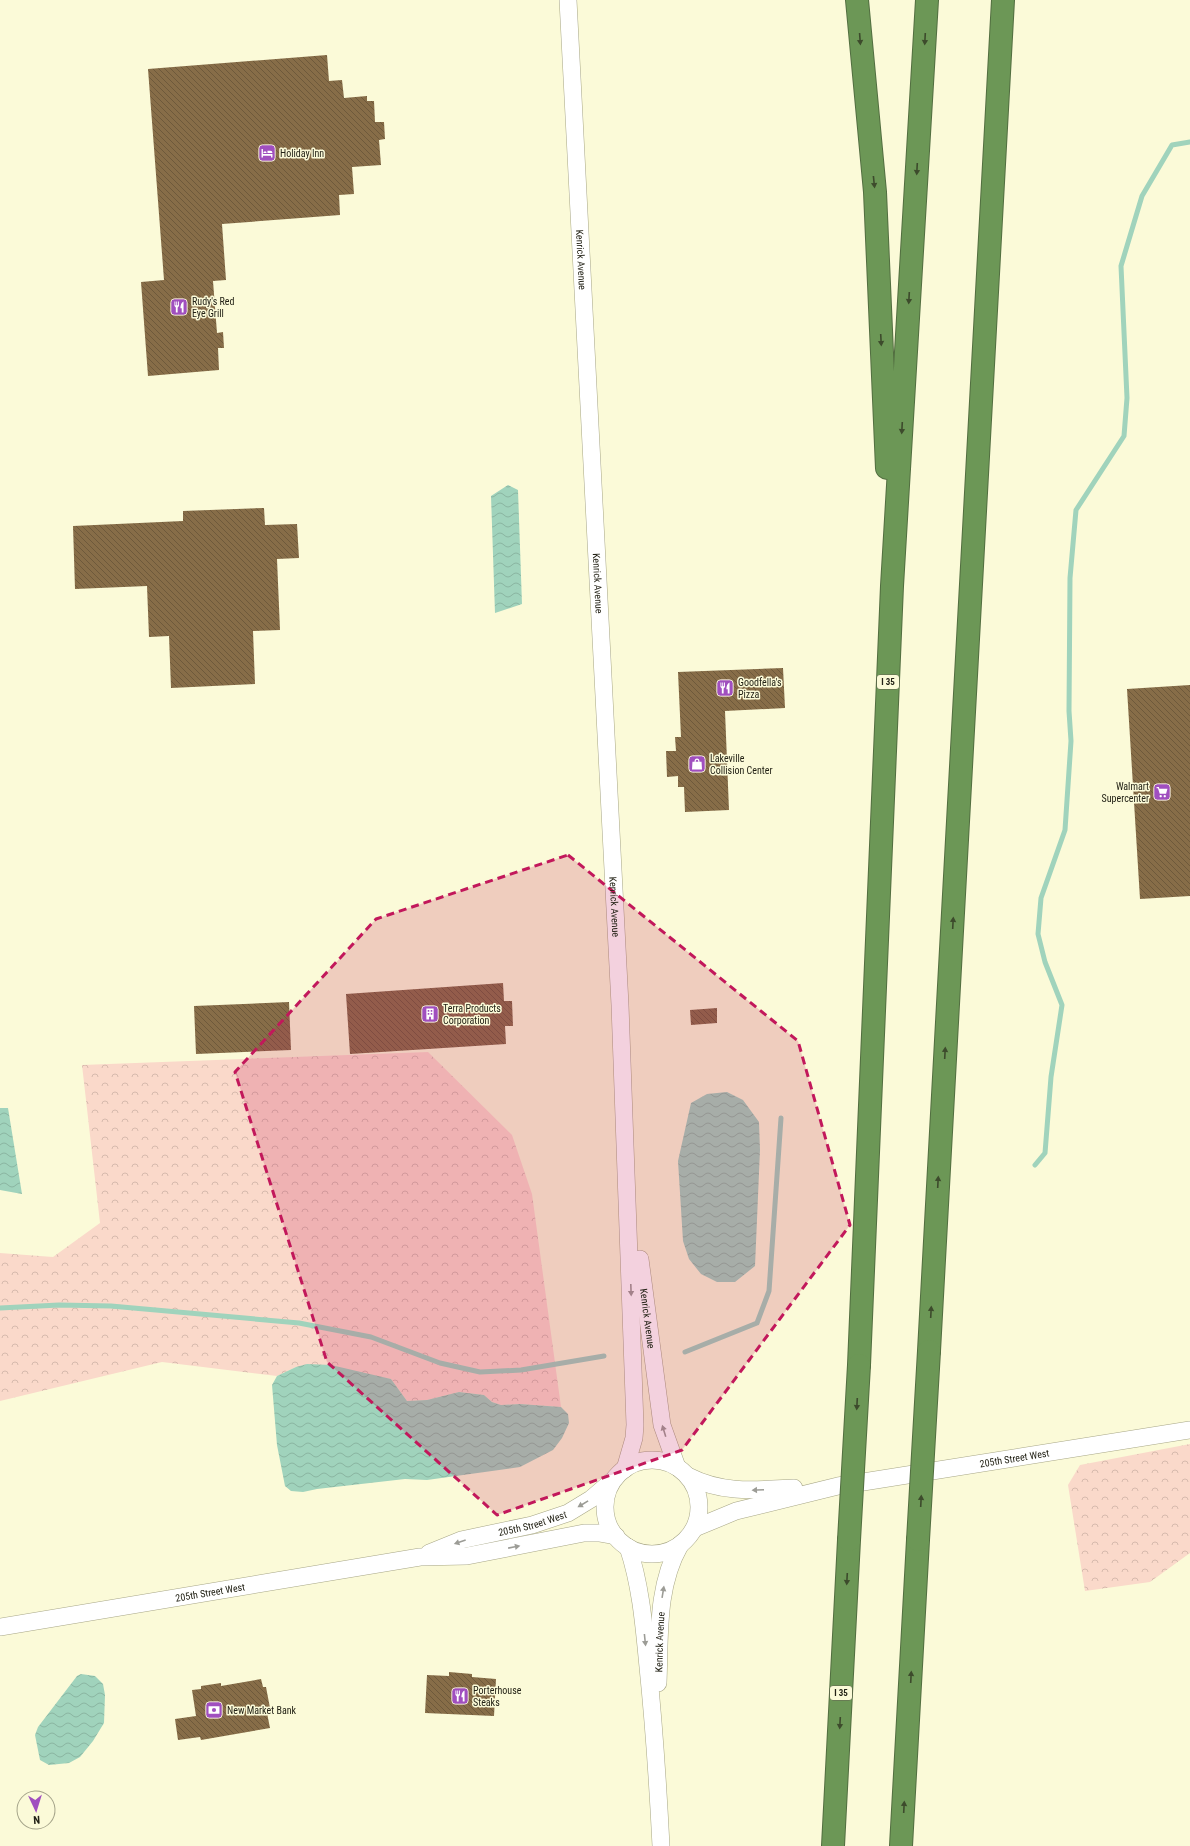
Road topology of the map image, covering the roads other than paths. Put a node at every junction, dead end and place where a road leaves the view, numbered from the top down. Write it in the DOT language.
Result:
graph roads {
  1 [pos="568,0"];
  2 [pos="857,0"];
  3 [pos="927,0"];
  4 [pos="1002,0"];
  5 [pos="892,586"];
  6 [pos="627,1167"];
  7 [pos="1190,1430"];
  8 [pos="683,1472"];
  9 [pos="619,1474"];
  10 [pos="838,1486"];
  11 [pos="695,1528"];
  12 [pos="622,1542"];
  13 [pos="680,1545"];
  14 [pos="420,1557"];
  15 [pos="0,1628"];
  16 [pos="656,1743"];
  17 [pos="661,1846"];
  18 [pos="833,1846"];
  19 [pos="902,1846"];
  1 -- 6 [label="street, Kenrick Avenue"];
  2 -- 5 [label="highway, one-way"];
  3 -- 5 [label="highway, I 35, one-way"];
  19 -- 4 [label="highway, one-way, bridge"];
  5 -- 18 [label="highway, I 35, one-way, bridge"];
  8 -- 6 [label="street, Kenrick Avenue, one-way"];
  6 -- 9 [label="street, Kenrick Avenue, one-way"];
  7 -- 10 [label="street, 205th Street West"];
  8 -- 9 [label="street"];
  10 -- 8 [label="street, 205th Street West, one-way"];
  8 -- 11 [label="street"];
  9 -- 12 [label="street"];
  9 -- 14 [label="street, 205th Street West, one-way"];
  10 -- 11 [label="street, 205th Street West"];
  11 -- 13 [label="street"];
  12 -- 13 [label="street"];
  14 -- 12 [label="street, 205th Street West, one-way"];
  12 -- 16 [label="street, Kenrick Avenue, one-way"];
  16 -- 13 [label="street, Kenrick Avenue, one-way"];
  14 -- 15 [label="street, 205th Street West"];
  16 -- 17 [label="street, Kenrick Avenue"];
}
